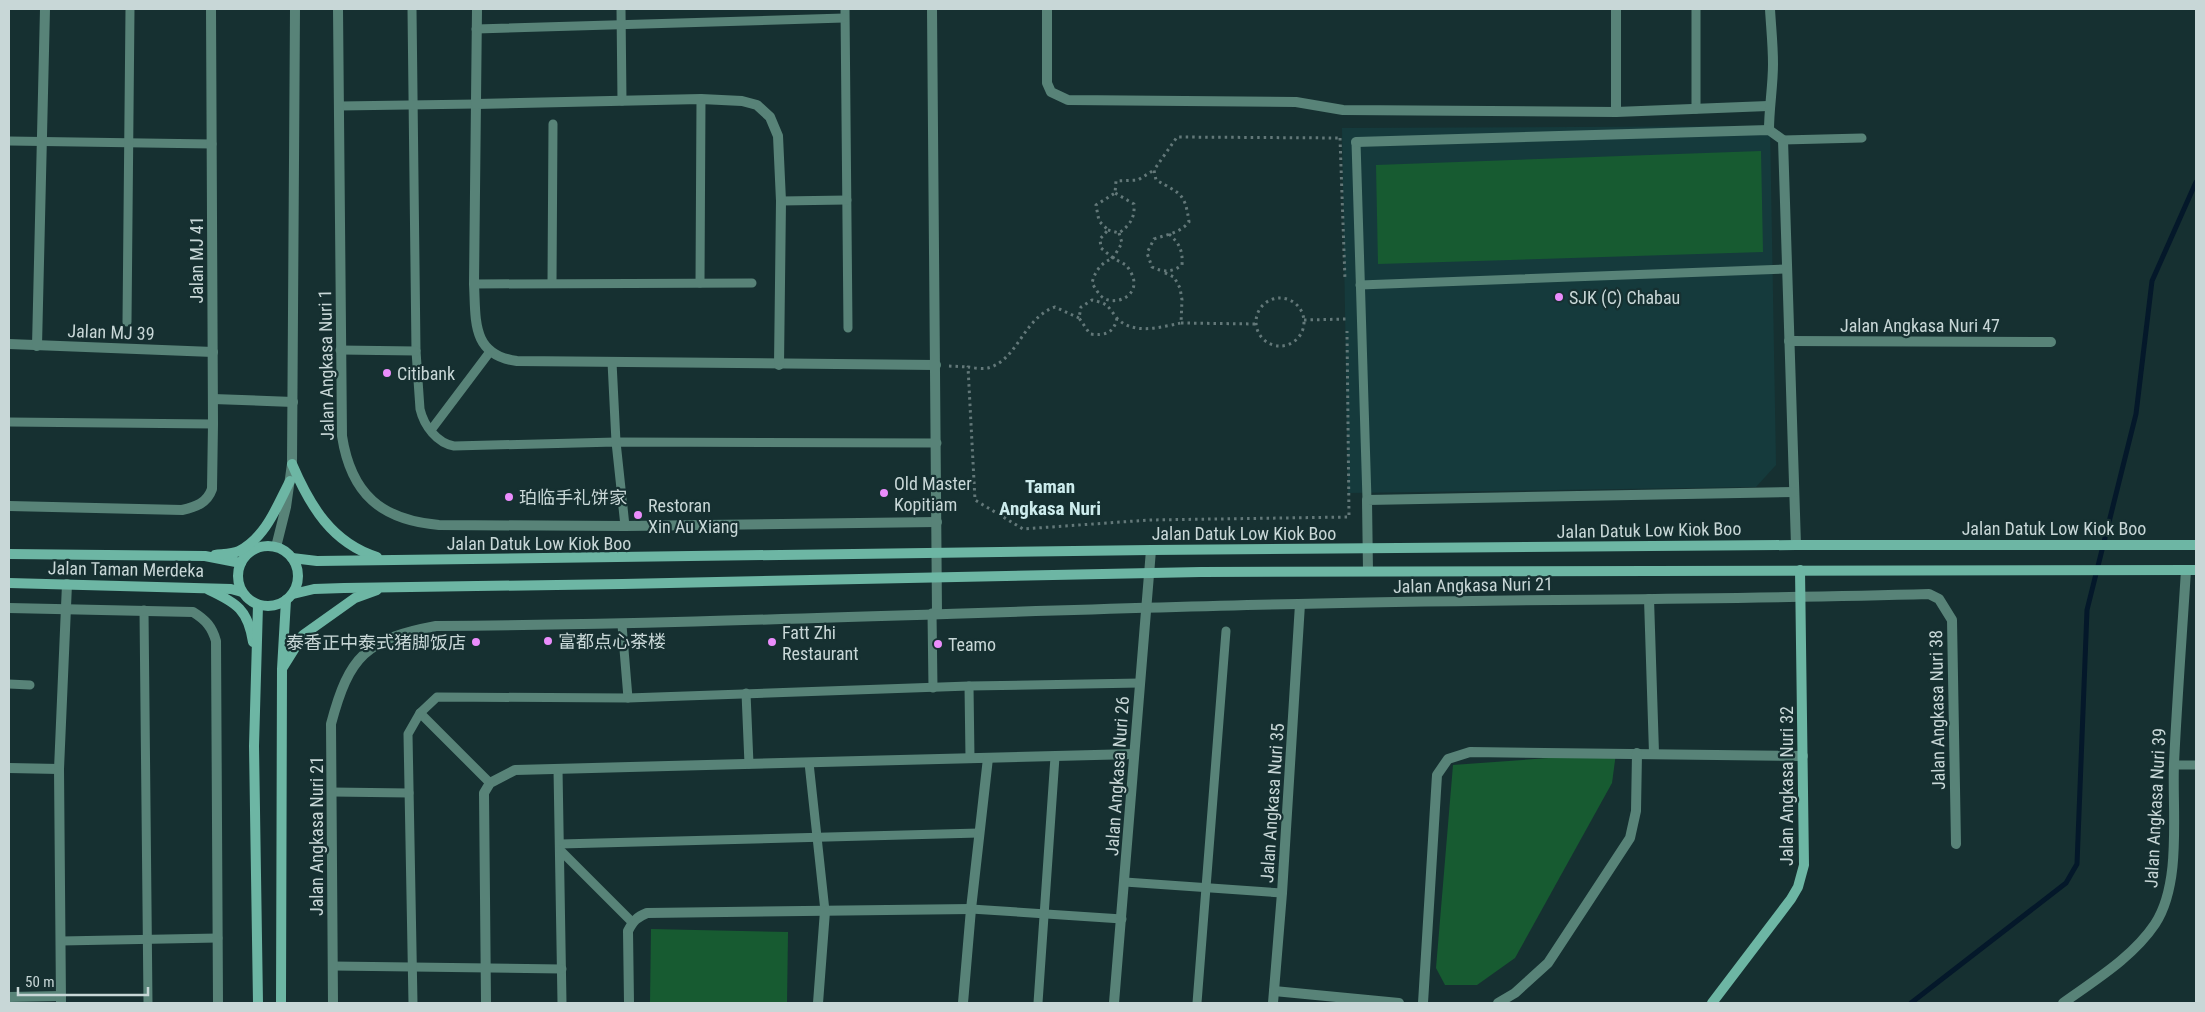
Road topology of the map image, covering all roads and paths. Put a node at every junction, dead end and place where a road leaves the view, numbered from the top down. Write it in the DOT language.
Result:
graph roads {
  1 [pos="45,9"];
  2 [pos="130,9"];
  3 [pos="211,9"];
  4 [pos="295,9"];
  5 [pos="338,9"];
  6 [pos="412,9"];
  7 [pos="477,9"];
  8 [pos="620,9"];
  9 [pos="932,9"];
  10 [pos="1047,9"];
  11 [pos="1616,9"];
  12 [pos="1696,9"];
  13 [pos="1770,9"];
  14 [pos="844,14"];
  15 [pos="621,25"];
  16 [pos="476,29"];
  17 [pos="701,99"];
  18 [pos="622,101"];
  19 [pos="476,104"];
  20 [pos="414,105"];
  21 [pos="340,106"];
  22 [pos="1768,106"];
  23 [pos="1696,109"];
  24 [pos="1616,112"];
  25 [pos="553,124"];
  26 [pos="1769,130"];
  27 [pos="1340,138"];
  28 [pos="1862,138"];
  29 [pos="1783,140"];
  30 [pos="9,141"];
  31 [pos="42,141"];
  32 [pos="127,142"];
  33 [pos="1356,142"];
  34 [pos="212,144"];
  35 [pos="1154,170"];
  36 [pos="1115,193"];
  37 [pos="847,200"];
  38 [pos="781,201"];
  39 [pos="1108,230"];
  40 [pos="1119,233"];
  41 [pos="1169,234"];
  42 [pos="1113,258"];
  43 [pos="1786,269"];
  44 [pos="1162,272"];
  45 [pos="1346,281"];
  46 [pos="552,283"];
  47 [pos="700,283"];
  48 [pos="752,283"];
  49 [pos="474,284"];
  50 [pos="1360,285"];
  51 [pos="1106,302"];
  52 [pos="1347,310"];
  53 [pos="1079,318"];
  54 [pos="1117,318"];
  55 [pos="1304,320"];
  56 [pos="1347,320"];
  57 [pos="127,322"];
  58 [pos="1181,323"];
  59 [pos="1256,324"];
  60 [pos="848,328"];
  61 [pos="1789,340"];
  62 [pos="2051,342"];
  63 [pos="9,344"];
  64 [pos="37,346"];
  65 [pos="340,350"];
  66 [pos="416,351"];
  67 [pos="213,352"];
  68 [pos="489,353"];
  69 [pos="612,362"];
  70 [pos="779,365"];
  71 [pos="936,365"];
  72 [pos="968,367"];
  73 [pos="213,400"];
  74 [pos="293,402"];
  75 [pos="9,422"];
  76 [pos="213,424"];
  77 [pos="431,430"];
  78 [pos="616,442"];
  79 [pos="937,443"];
  80 [pos="292,464"];
  81 [pos="290,481"];
  82 [pos="1794,492"];
  83 [pos="1366,500"];
  84 [pos="9,506"];
  85 [pos="937,522"];
  86 [pos="625,526"];
  87 [pos="1796,545"];
  88 [pos="2196,545"];
  89 [pos="276,547"];
  90 [pos="1151,550"];
  91 [pos="1368,550"];
  92 [pos="9,554"];
  93 [pos="937,555"];
  94 [pos="204,556"];
  95 [pos="292,558"];
  96 [pos="387,560"];
  97 [pos="241,562"];
  98 [pos="1800,570"];
  99 [pos="2191,570"];
  100 [pos="1368,571"];
  101 [pos="1149,573"];
  102 [pos="937,578"];
  103 [pos="9,583"];
  104 [pos="67,584"];
  105 [pos="385,587"];
  106 [pos="204,588"];
  107 [pos="242,592"];
  108 [pos="289,597"];
  109 [pos="1800,598"];
  110 [pos="1649,600"];
  111 [pos="1300,604"];
  112 [pos="258,605"];
  113 [pos="9,608"];
  114 [pos="65,608"];
  115 [pos="1146,608"];
  116 [pos="144,610"];
  117 [pos="934,613"];
  118 [pos="622,625"];
  119 [pos="1226,631"];
  120 [pos="282,669"];
  121 [pos="256,673"];
  122 [pos="1140,683"];
  123 [pos="9,684"];
  124 [pos="30,685"];
  125 [pos="969,686"];
  126 [pos="933,688"];
  127 [pos="746,693"];
  128 [pos="628,698"];
  129 [pos="420,713"];
  130 [pos="1637,753"];
  131 [pos="1654,753"];
  132 [pos="1134,754"];
  133 [pos="1803,756"];
  134 [pos="1056,757"];
  135 [pos="970,758"];
  136 [pos="988,758"];
  137 [pos="809,763"];
  138 [pos="749,764"];
  139 [pos="2174,765"];
  140 [pos="2196,765"];
  141 [pos="9,768"];
  142 [pos="59,769"];
  143 [pos="558,769"];
  144 [pos="490,783"];
  145 [pos="332,792"];
  146 [pos="409,793"];
  147 [pos="979,833"];
  148 [pos="817,836"];
  149 [pos="1956,844"];
  150 [pos="560,847"];
  151 [pos="1125,882"];
  152 [pos="1206,888"];
  153 [pos="1282,893"];
  154 [pos="971,909"];
  155 [pos="825,911"];
  156 [pos="1045,913"];
  157 [pos="1122,919"];
  158 [pos="632,922"];
  159 [pos="218,938"];
  160 [pos="147,939"];
  161 [pos="60,941"];
  162 [pos="333,966"];
  163 [pos="412,967"];
  164 [pos="486,968"];
  165 [pos="562,969"];
  166 [pos="1274,991"];
  167 [pos="9,997"];
  168 [pos="61,1000"];
  169 [pos="148,1003"];
  170 [pos="218,1003"];
  171 [pos="258,1003"];
  172 [pos="281,1003"];
  173 [pos="333,1003"];
  174 [pos="413,1003"];
  175 [pos="486,1003"];
  176 [pos="562,1003"];
  177 [pos="629,1003"];
  178 [pos="818,1003"];
  179 [pos="963,1003"];
  180 [pos="1038,1003"];
  181 [pos="1114,1003"];
  182 [pos="1197,1003"];
  183 [pos="1273,1003"];
  184 [pos="1399,1003"];
  185 [pos="1423,1003"];
  186 [pos="1498,1003"];
  187 [pos="1712,1003"];
  188 [pos="2063,1003"];
  1 -- 31 [label="street"];
  2 -- 32 [label="lane"];
  3 -- 34 [label="street, Jalan MJ 41"];
  4 -- 74 [label="street"];
  5 -- 21 [label="street, Jalan Angkasa Nuri 1"];
  6 -- 20 [label="lane"];
  7 -- 16 [label="street"];
  8 -- 15 [label="lane"];
  9 -- 71 [label="street"];
  10 -- 24 [label="street"];
  11 -- 24 [label="street"];
  12 -- 23 [label="lane"];
  13 -- 22 [label="street"];
  14 -- 15 [label="lane"];
  14 -- 37 [label="lane"];
  15 -- 16 [label="lane"];
  15 -- 18 [label="lane"];
  16 -- 19 [label="street"];
  17 -- 18 [label="street"];
  17 -- 38 [label="street"];
  17 -- 47 [label="lane"];
  18 -- 19 [label="street"];
  19 -- 20 [label="lane"];
  19 -- 49 [label="street"];
  20 -- 21 [label="lane"];
  20 -- 66 [label="lane"];
  21 -- 65 [label="street, Jalan Angkasa Nuri 1"];
  22 -- 23 [label="street"];
  22 -- 26 [label="street"];
  23 -- 24 [label="street"];
  25 -- 46 [label="lane"];
  26 -- 29 [label="street"];
  26 -- 33 [label="street"];
  27 -- 33 [label="path"];
  27 -- 35 [label="path"];
  27 -- 45 [label="path"];
  28 -- 29 [label="lane"];
  29 -- 43 [label="street"];
  30 -- 31 [label="lane"];
  31 -- 32 [label="lane"];
  31 -- 64 [label="street"];
  32 -- 34 [label="lane"];
  32 -- 57 [label="lane"];
  33 -- 50 [label="lane"];
  34 -- 67 [label="street, Jalan MJ 41"];
  35 -- 36 [label="path"];
  35 -- 41 [label="path"];
  36 -- 39 [label="path"];
  36 -- 40 [label="path"];
  37 -- 38 [label="lane"];
  37 -- 60 [label="lane"];
  38 -- 70 [label="street"];
  39 -- 40 [label="path"];
  39 -- 42 [label="path"];
  40 -- 42 [label="path"];
  41 -- 44 [label="path"];
  41 -- 44 [label="path"];
  42 -- 51 [label="path"];
  42 -- 51 [label="path"];
  43 -- 50 [label="lane"];
  43 -- 61 [label="street"];
  44 -- 58 [label="path"];
  46 -- 47 [label="lane"];
  46 -- 49 [label="lane"];
  47 -- 48 [label="lane"];
  49 -- 68 [label="street"];
  50 -- 83 [label="lane"];
  51 -- 53 [label="path"];
  51 -- 54 [label="path"];
  52 -- 56 [label="path"];
  53 -- 54 [label="path"];
  53 -- 72 [label="path"];
  54 -- 58 [label="path"];
  55 -- 56 [label="path"];
  55 -- 59 [label="path"];
  55 -- 59 [label="path"];
  56 -- 72 [label="path"];
  58 -- 59 [label="path"];
  61 -- 62 [label="street, Jalan Angkasa Nuri 47"];
  61 -- 82 [label="street"];
  63 -- 64 [label="street, Jalan MJ 39"];
  64 -- 67 [label="street, Jalan MJ 39"];
  65 -- 66 [label="lane"];
  65 -- 86 [label="street, Jalan Angkasa Nuri 1"];
  66 -- 77 [label="lane"];
  67 -- 73 [label="street, Jalan MJ 41"];
  68 -- 69 [label="street"];
  68 -- 77 [label="lane"];
  69 -- 70 [label="street"];
  69 -- 78 [label="lane"];
  70 -- 71 [label="street"];
  71 -- 72 [label="path"];
  71 -- 79 [label="street"];
  73 -- 74 [label="street"];
  73 -- 76 [label="street, Jalan MJ 41"];
  74 -- 80 [label="street"];
  75 -- 76 [label="lane"];
  76 -- 84 [label="street, Jalan MJ 41"];
  77 -- 78 [label="lane"];
  78 -- 79 [label="lane"];
  78 -- 86 [label="lane"];
  79 -- 85 [label="street"];
  80 -- 81 [label="street"];
  80 -- 96 [label="main road"];
  81 -- 89 [label="street"];
  81 -- 94 [label="main road"];
  82 -- 83 [label="street"];
  82 -- 87 [label="street"];
  83 -- 91 [label="street"];
  85 -- 86 [label="street, Jalan Angkasa Nuri 1"];
  85 -- 93 [label="street"];
  87 -- 88 [label="main road, Jalan Datuk Low Kiok Boo"];
  87 -- 91 [label="main road, Jalan Datuk Low Kiok Boo"];
  89 -- 95 [label="main road"];
  89 -- 97 [label="main road"];
  90 -- 91 [label="main road, Jalan Datuk Low Kiok Boo"];
  90 -- 93 [label="main road, Jalan Datuk Low Kiok Boo"];
  90 -- 101 [label="street, Jalan Angkasa Nuri 26"];
  91 -- 100 [label="street"];
  92 -- 94 [label="main road, Jalan Taman Merdeka"];
  93 -- 96 [label="main road, Jalan Datuk Low Kiok Boo"];
  93 -- 102 [label="street"];
  94 -- 97 [label="main road, Jalan Taman Merdeka"];
  95 -- 96 [label="main road, Jalan Datuk Low Kiok Boo"];
  95 -- 108 [label="main road"];
  97 -- 107 [label="main road"];
  98 -- 99 [label="main road"];
  98 -- 100 [label="main road"];
  98 -- 109 [label="main road, Jalan Angkasa Nuri 32"];
  99 -- 139 [label="street, Jalan Angkasa Nuri 39"];
  100 -- 101 [label="main road"];
  101 -- 102 [label="main road"];
  101 -- 115 [label="street, Jalan Angkasa Nuri 26"];
  102 -- 105 [label="main road"];
  102 -- 117 [label="street"];
  103 -- 104 [label="main road, Jalan Taman Merdeka"];
  104 -- 106 [label="main road, Jalan Taman Merdeka"];
  104 -- 114 [label="street"];
  105 -- 108 [label="main road"];
  105 -- 120 [label="main road"];
  106 -- 107 [label="main road, Jalan Taman Merdeka"];
  106 -- 121 [label="main road"];
  107 -- 112 [label="main road"];
  108 -- 112 [label="main road"];
  108 -- 120 [label="main road"];
  109 -- 110 [label="street, Jalan Angkasa Nuri 21"];
  109 -- 133 [label="main road, Jalan Angkasa Nuri 32"];
  109 -- 149 [label="street, Jalan Angkasa Nuri 38"];
  110 -- 111 [label="street, Jalan Angkasa Nuri 21"];
  110 -- 131 [label="street"];
  111 -- 115 [label="street, Jalan Angkasa Nuri 21"];
  111 -- 153 [label="street, Jalan Angkasa Nuri 35"];
  112 -- 121 [label="main road"];
  113 -- 114 [label="street"];
  114 -- 116 [label="street"];
  114 -- 142 [label="street"];
  115 -- 117 [label="street, Jalan Angkasa Nuri 21"];
  115 -- 122 [label="street, Jalan Angkasa Nuri 26"];
  116 -- 159 [label="street"];
  116 -- 160 [label="lane"];
  117 -- 118 [label="street, Jalan Angkasa Nuri 21"];
  117 -- 126 [label="lane"];
  118 -- 128 [label="lane"];
  118 -- 145 [label="street, Jalan Angkasa Nuri 21"];
  119 -- 152 [label="lane"];
  120 -- 172 [label="main road"];
  121 -- 171 [label="main road"];
  122 -- 125 [label="lane"];
  122 -- 132 [label="street, Jalan Angkasa Nuri 26"];
  123 -- 124 [label="lane"];
  125 -- 126 [label="lane"];
  125 -- 135 [label="lane"];
  126 -- 127 [label="lane"];
  127 -- 128 [label="lane"];
  127 -- 138 [label="lane"];
  128 -- 129 [label="lane"];
  129 -- 144 [label="lane"];
  129 -- 146 [label="lane"];
  130 -- 131 [label="street"];
  130 -- 185 [label="street"];
  130 -- 186 [label="street"];
  131 -- 133 [label="street"];
  132 -- 134 [label="street"];
  132 -- 151 [label="street, Jalan Angkasa Nuri 26"];
  133 -- 187 [label="main road, Jalan Angkasa Nuri 32"];
  134 -- 136 [label="street"];
  134 -- 156 [label="lane"];
  135 -- 136 [label="street"];
  135 -- 137 [label="street"];
  136 -- 147 [label="street"];
  137 -- 138 [label="street"];
  137 -- 148 [label="lane"];
  138 -- 143 [label="street"];
  139 -- 140 [label="lane"];
  139 -- 188 [label="street, Jalan Angkasa Nuri 39"];
  141 -- 142 [label="street"];
  142 -- 161 [label="street"];
  143 -- 144 [label="street"];
  143 -- 150 [label="lane"];
  144 -- 164 [label="street"];
  145 -- 146 [label="lane"];
  145 -- 162 [label="street, Jalan Angkasa Nuri 21"];
  146 -- 163 [label="lane"];
  147 -- 148 [label="lane"];
  147 -- 154 [label="street"];
  148 -- 150 [label="lane"];
  148 -- 155 [label="lane"];
  150 -- 158 [label="lane"];
  150 -- 165 [label="lane"];
  151 -- 152 [label="lane"];
  151 -- 157 [label="street, Jalan Angkasa Nuri 26"];
  152 -- 153 [label="lane"];
  152 -- 182 [label="lane"];
  153 -- 166 [label="street, Jalan Angkasa Nuri 35"];
  154 -- 155 [label="street"];
  154 -- 156 [label="lane"];
  154 -- 179 [label="street"];
  155 -- 158 [label="street"];
  155 -- 178 [label="street"];
  156 -- 157 [label="lane"];
  156 -- 180 [label="lane"];
  157 -- 181 [label="street, Jalan Angkasa Nuri 26"];
  158 -- 177 [label="street"];
  159 -- 160 [label="lane"];
  159 -- 170 [label="street"];
  160 -- 161 [label="lane"];
  160 -- 169 [label="lane"];
  161 -- 168 [label="street"];
  162 -- 163 [label="lane"];
  162 -- 173 [label="street, Jalan Angkasa Nuri 21"];
  163 -- 164 [label="lane"];
  163 -- 174 [label="lane"];
  164 -- 165 [label="lane"];
  164 -- 175 [label="street"];
  165 -- 176 [label="lane"];
  166 -- 183 [label="street, Jalan Angkasa Nuri 35"];
  166 -- 184 [label="street"];
  167 -- 168 [label="street"];
}
